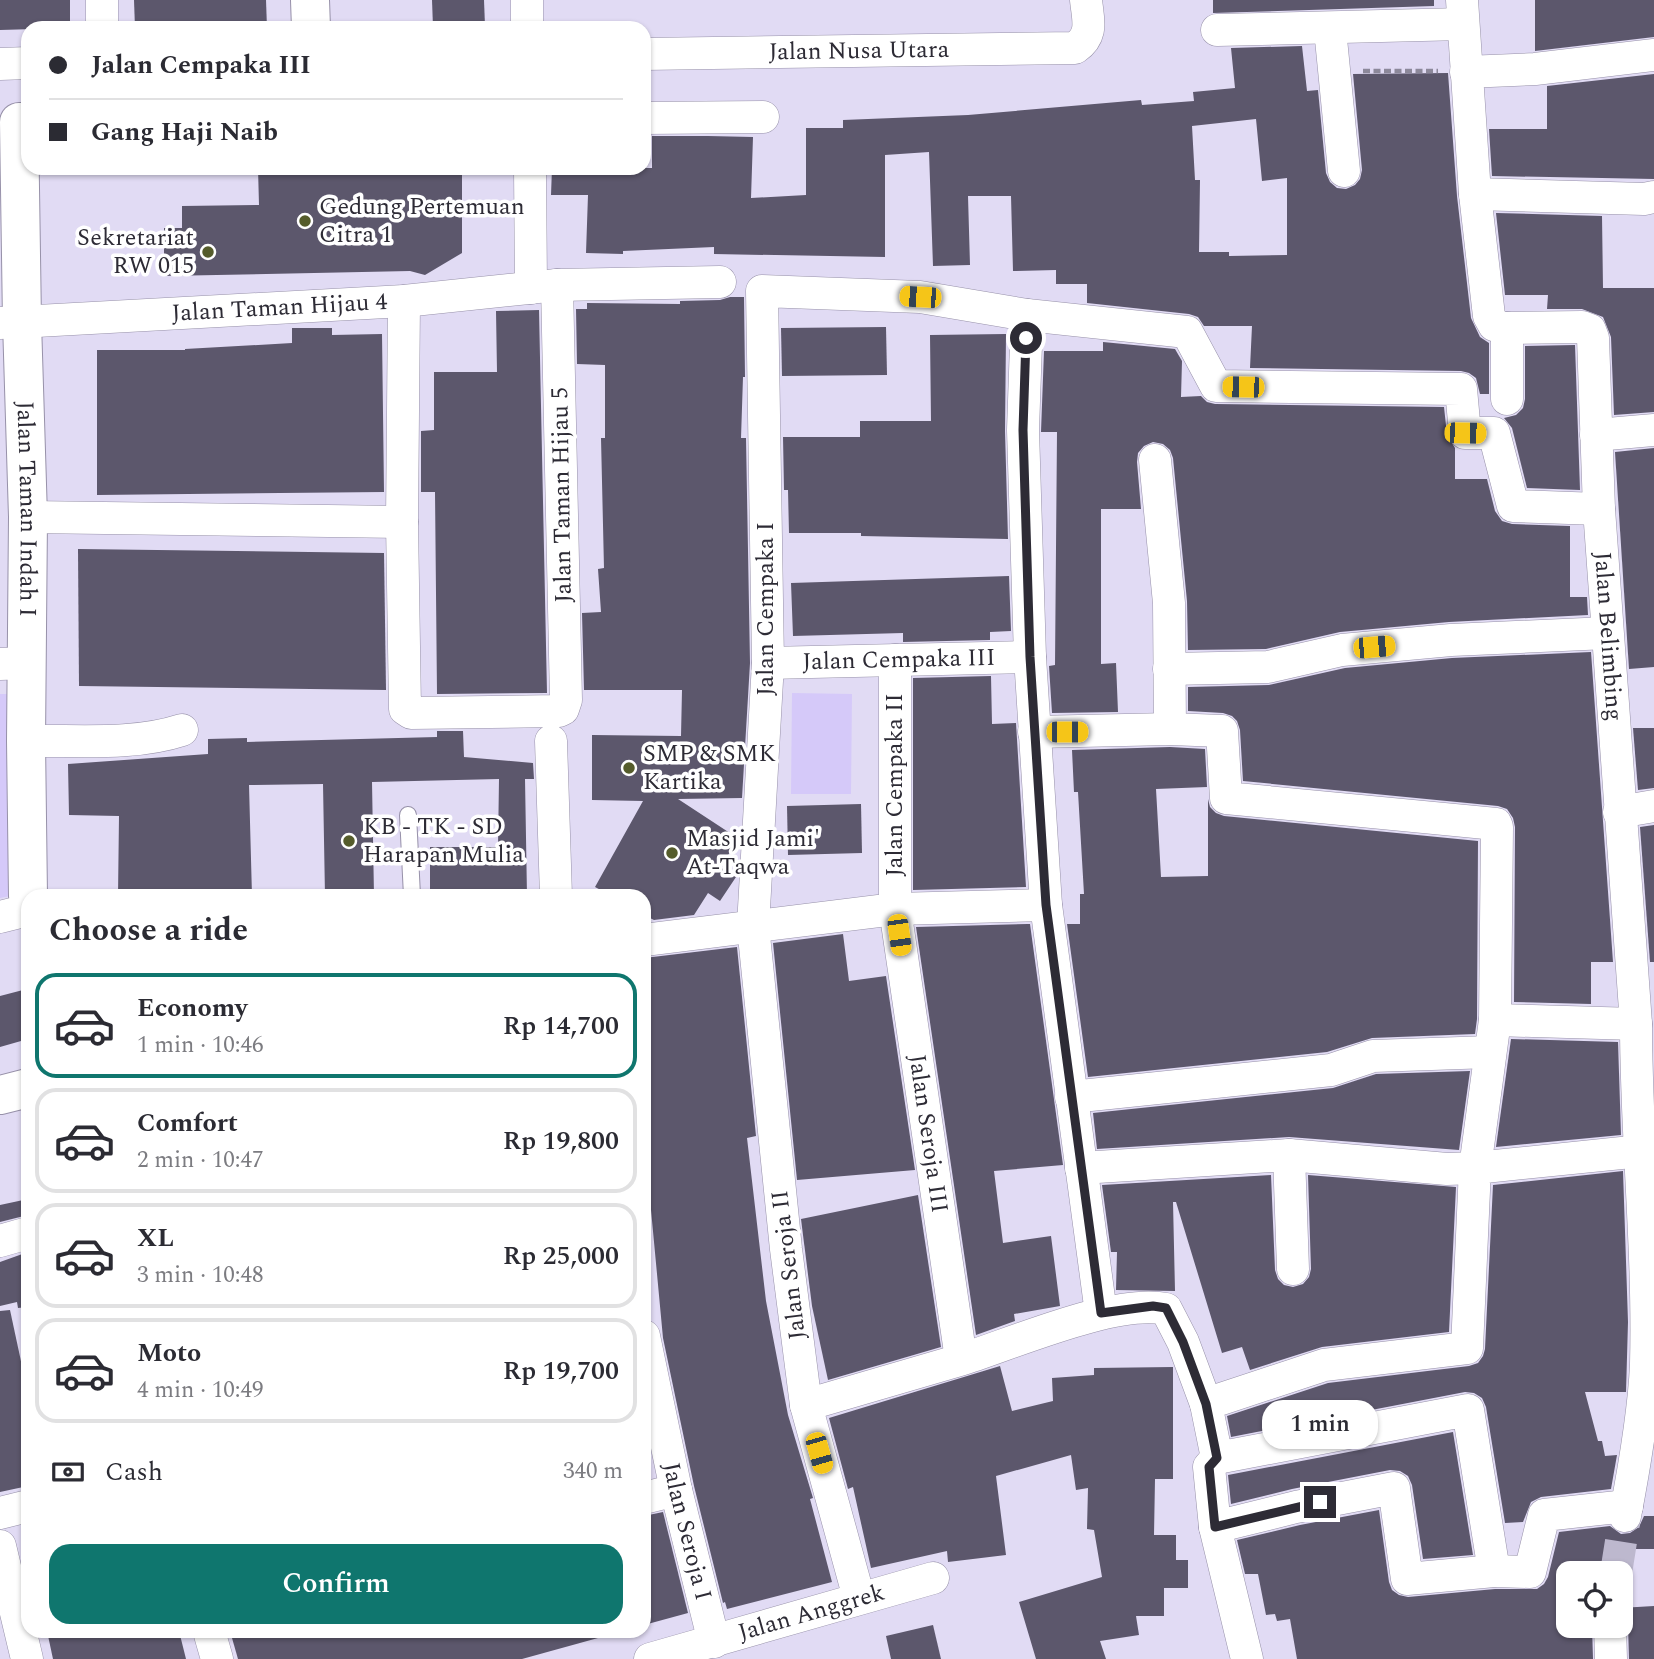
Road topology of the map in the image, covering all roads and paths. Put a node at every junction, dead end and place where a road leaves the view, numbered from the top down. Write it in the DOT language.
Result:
graph roads {
  1 [pos="102,0"];
  2 [pos="310,0"];
  3 [pos="527,0"];
  4 [pos="1086,0"];
  5 [pos="1463,12"];
  6 [pos="103,21"];
  7 [pos="311,21"];
  8 [pos="527,21"];
  9 [pos="1330,29"];
  10 [pos="1217,30"];
  11 [pos="651,54"];
  12 [pos="1654,55"];
  13 [pos="21,63"];
  14 [pos="0,64"];
  15 [pos="1334,71"];
  16 [pos="1466,72"];
  17 [pos="763,117"];
  18 [pos="651,118"];
  19 [pos="16,123"];
  20 [pos="1344,171"];
  21 [pos="531,175"];
  22 [pos="1475,194"];
  23 [pos="1654,197"];
  24 [pos="720,282"];
  25 [pos="544,287"];
  26 [pos="404,301"];
  27 [pos="1027,315"];
  28 [pos="11,323"];
  29 [pos="1507,328"];
  30 [pos="1507,399"];
  31 [pos="1654,430"];
  32 [pos="1596,435"];
  33 [pos="1155,460"];
  34 [pos="1599,509"];
  35 [pos="28,517"];
  36 [pos="402,522"];
  37 [pos="1607,633"];
  38 [pos="1030,657"];
  39 [pos="895,660"];
  40 [pos="768,663"];
  41 [pos="14,664"];
  42 [pos="1169,669"];
  43 [pos="1170,729"];
  44 [pos="182,730"];
  45 [pos="1034,732"];
  46 [pos="26,741"];
  47 [pos="551,741"];
  48 [pos="1654,806"];
  49 [pos="1619,812"];
  50 [pos="408,816"];
  51 [pos="28,889"];
  52 [pos="412,889"];
  53 [pos="556,889"];
  54 [pos="1046,905"];
  55 [pos="895,909"];
  56 [pos="21,912"];
  57 [pos="0,917"];
  58 [pos="753,926"];
  59 [pos="651,939"];
  60 [pos="1495,1020"];
  61 [pos="1636,1024"];
  62 [pos="1490,1052"];
  63 [pos="1645,1082"];
  64 [pos="21,1090"];
  65 [pos="0,1095"];
  66 [pos="1071,1097"];
  67 [pos="1641,1151"];
  68 [pos="1289,1155"];
  69 [pos="1081,1168"];
  70 [pos="1475,1168"];
  71 [pos="21,1235"];
  72 [pos="0,1241"];
  73 [pos="1293,1269"];
  74 [pos="1101,1313"];
  75 [pos="961,1359"];
  76 [pos="1650,1365"];
  77 [pos="651,1375"];
  78 [pos="1206,1404"];
  79 [pos="806,1405"];
  80 [pos="1217,1458"];
  81 [pos="676,1490"];
  82 [pos="651,1496"];
  83 [pos="21,1508"];
  84 [pos="0,1513"];
  85 [pos="1215,1527"];
  86 [pos="0,1546"];
  87 [pos="1494,1571"];
  88 [pos="933,1578"];
  89 [pos="859,1598"];
  90 [pos="211,1638"];
  91 [pos="1610,1638"];
  92 [pos="714,1642"];
  93 [pos="23,1658"];
  94 [pos="217,1659"];
  95 [pos="650,1659"];
  96 [pos="1247,1659"];
  97 [pos="1611,1659"];
  1 -- 6 [label="street"];
  2 -- 7 [label="street"];
  3 -- 8 [label="street"];
  4 -- 11 [label="street, Jalan Nusa Utara"];
  5 -- 9 [label="street"];
  5 -- 16 [label="street"];
  9 -- 10 [label="street"];
  9 -- 15 [label="street"];
  12 -- 16 [label="street"];
  13 -- 14 [label="street"];
  15 -- 16 [label="path"];
  15 -- 20 [label="street"];
  16 -- 22 [label="street"];
  17 -- 18 [label="street"];
  19 -- 28 [label="street, Jalan Taman Indah I"];
  21 -- 25 [label="street, Jalan Taman Hijau 5"];
  22 -- 23 [label="street"];
  22 -- 29 [label="street"];
  24 -- 25 [label="street, Jalan Taman Hijau 4"];
  25 -- 26 [label="street, Jalan Taman Hijau 4"];
  25 -- 36 [label="street, Jalan Taman Hijau 5"];
  26 -- 28 [label="street, Jalan Taman Hijau 4"];
  26 -- 36 [label="street"];
  27 -- 34 [label="street"];
  27 -- 38 [label="street, Jalan Cempaka III"];
  27 -- 40 [label="street, Jalan Cempaka I"];
  28 -- 35 [label="street, Jalan Taman Indah I"];
  29 -- 30 [label="street"];
  29 -- 32 [label="street, Jalan Belimbing"];
  31 -- 32 [label="street"];
  32 -- 34 [label="street, Jalan Belimbing"];
  33 -- 42 [label="street"];
  34 -- 37 [label="street, Jalan Belimbing"];
  35 -- 36 [label="street"];
  35 -- 41 [label="street, Jalan Taman Indah I"];
  37 -- 42 [label="street"];
  37 -- 49 [label="street, Jalan Belimbing"];
  38 -- 39 [label="street, Jalan Cempaka III"];
  38 -- 45 [label="street, Jalan Cempaka III"];
  39 -- 40 [label="street, Jalan Cempaka III"];
  39 -- 55 [label="street, Jalan Cempaka II"];
  40 -- 58 [label="street, Jalan Cempaka I"];
  41 -- 46 [label="street, Jalan Taman Indah I"];
  42 -- 43 [label="street"];
  43 -- 45 [label="street"];
  43 -- 60 [label="street"];
  44 -- 46 [label="street"];
  45 -- 54 [label="street, Jalan Cempaka III"];
  46 -- 51 [label="street, Jalan Taman Indah I"];
  47 -- 53 [label="street"];
  48 -- 49 [label="street"];
  49 -- 61 [label="street, Jalan Belimbing"];
  50 -- 52 [label="lane"];
  54 -- 55 [label="street, Jalan Cempaka II"];
  54 -- 66 [label="street, Jalan Cempaka III"];
  55 -- 58 [label="street, Jalan Cempaka II"];
  55 -- 75 [label="street, Jalan Seroja III"];
  56 -- 57 [label="street"];
  58 -- 59 [label="street, Jalan Cempaka II"];
  58 -- 79 [label="street, Jalan Seroja II"];
  60 -- 61 [label="street"];
  60 -- 62 [label="street"];
  61 -- 63 [label="street, Jalan Belimbing"];
  62 -- 66 [label="street"];
  62 -- 70 [label="street"];
  63 -- 67 [label="street, Jalan Belimbing"];
  64 -- 65 [label="street"];
  66 -- 69 [label="street, Jalan Cempaka III"];
  67 -- 70 [label="street"];
  67 -- 76 [label="street, Jalan Belimbing"];
  68 -- 69 [label="street"];
  68 -- 70 [label="street"];
  68 -- 73 [label="street"];
  69 -- 74 [label="street, Jalan Cempaka III"];
  70 -- 78 [label="street"];
  71 -- 72 [label="street"];
  74 -- 75 [label="street"];
  74 -- 78 [label="street"];
  75 -- 79 [label="street"];
  76 -- 87 [label="street, Jalan Belimbing"];
  77 -- 81 [label="street, Jalan Seroja I"];
  78 -- 80 [label="street"];
  79 -- 89 [label="street, Jalan Seroja II"];
  80 -- 85 [label="street"];
  80 -- 87 [label="street"];
  81 -- 82 [label="street"];
  81 -- 92 [label="street, Jalan Seroja I"];
  83 -- 84 [label="street"];
  85 -- 87 [label="street"];
  85 -- 96 [label="street"];
  86 -- 93 [label="street"];
  88 -- 89 [label="street, Jalan Anggrek"];
  89 -- 92 [label="street, Jalan Anggrek"];
  90 -- 94 [label="street"];
  91 -- 97 [label="street"];
  92 -- 95 [label="street, Jalan Anggrek"];
}
